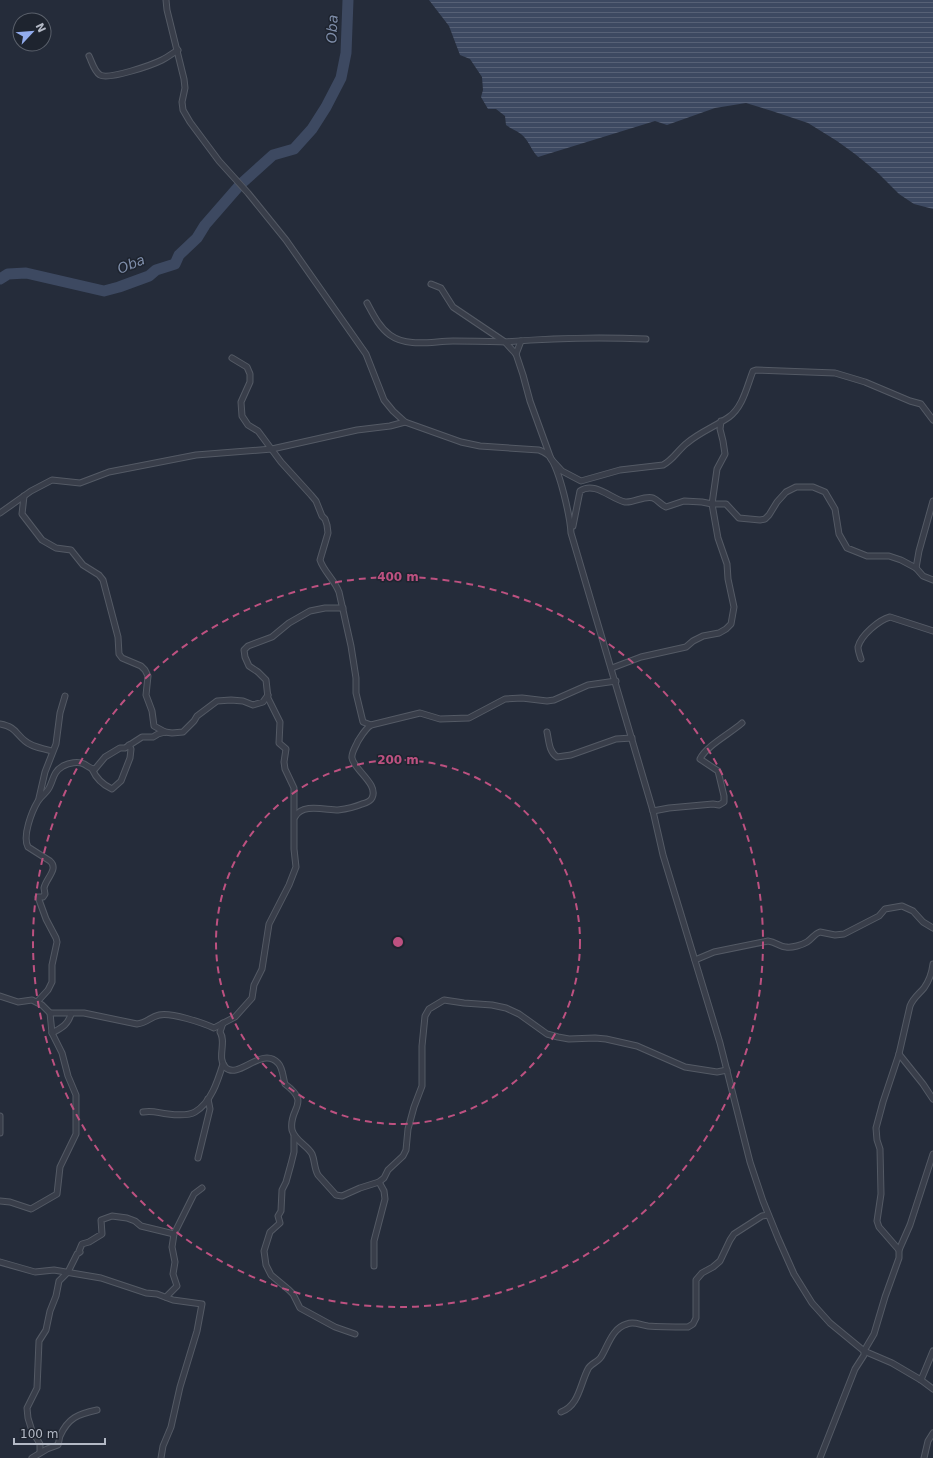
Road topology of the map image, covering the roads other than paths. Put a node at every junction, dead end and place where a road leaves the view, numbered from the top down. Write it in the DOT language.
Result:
graph roads {
  1 [pos="166,0"];
  2 [pos="178,50"];
  3 [pos="89,56"];
  4 [pos="431,284"];
  5 [pos="367,303"];
  6 [pos="646,339"];
  7 [pos="521,341"];
  8 [pos="505,342"];
  9 [pos="516,354"];
  10 [pos="232,358"];
  11 [pos="933,420"];
  12 [pos="722,421"];
  13 [pos="405,422"];
  14 [pos="272,449"];
  15 [pos="552,459"];
  16 [pos="24,496"];
  17 [pos="933,501"];
  18 [pos="712,504"];
  19 [pos="1,511"];
  20 [pos="571,533"];
  21 [pos="916,568"];
  22 [pos="933,580"];
  23 [pos="343,608"];
  24 [pos="933,631"];
  25 [pos="861,659"];
  26 [pos="612,668"];
  27 [pos="616,681"];
  28 [pos="268,695"];
  29 [pos="65,696"];
  30 [pos="742,723"];
  31 [pos="0,724"];
  32 [pos="371,724"];
  33 [pos="165,732"];
  34 [pos="547,732"];
  35 [pos="632,738"];
  36 [pos="129,746"];
  37 [pos="52,751"];
  38 [pos="92,769"];
  39 [pos="38,801"];
  40 [pos="653,811"];
  41 [pos="294,818"];
  42 [pos="933,928"];
  43 [pos="695,960"];
  44 [pos="933,964"];
  45 [pos="0,996"];
  46 [pos="37,1002"];
  47 [pos="50,1014"];
  48 [pos="71,1014"];
  49 [pos="223,1023"];
  50 [pos="52,1033"];
  51 [pos="899,1054"];
  52 [pos="223,1064"];
  53 [pos="727,1070"];
  54 [pos="208,1098"];
  55 [pos="933,1099"];
  56 [pos="143,1112"];
  57 [pos="0,1116"];
  58 [pos="0,1133"];
  59 [pos="294,1136"];
  60 [pos="302,1145"];
  61 [pos="294,1152"];
  62 [pos="933,1154"];
  63 [pos="198,1158"];
  64 [pos="379,1182"];
  65 [pos="202,1188"];
  66 [pos="0,1201"];
  67 [pos="768,1215"];
  68 [pos="174,1234"];
  69 [pos="899,1250"];
  70 [pos="0,1262"];
  71 [pos="374,1266"];
  72 [pos="68,1272"];
  73 [pos="166,1297"];
  74 [pos="355,1334"];
  75 [pos="864,1351"];
  76 [pos="933,1351"];
  77 [pos="921,1380"];
  78 [pos="933,1389"];
  79 [pos="97,1410"];
  80 [pos="561,1412"];
  81 [pos="933,1433"];
  82 [pos="40,1452"];
  83 [pos="32,1458"];
  84 [pos="161,1458"];
  85 [pos="820,1458"];
  86 [pos="924,1458"];
  1 -- 2 [label="street"];
  2 -- 3 [label="street"];
  2 -- 13 [label="street"];
  4 -- 8 [label="street"];
  5 -- 8 [label="street"];
  6 -- 7 [label="street"];
  7 -- 8 [label="street"];
  7 -- 9 [label="street"];
  8 -- 9 [label="street"];
  9 -- 15 [label="street"];
  10 -- 14 [label="street"];
  11 -- 12 [label="street"];
  12 -- 15 [label="street"];
  12 -- 18 [label="street"];
  13 -- 14 [label="street"];
  13 -- 15 [label="street"];
  14 -- 16 [label="street"];
  14 -- 23 [label="street"];
  15 -- 20 [label="street"];
  16 -- 19 [label="street"];
  16 -- 33 [label="street"];
  17 -- 21 [label="street"];
  18 -- 20 [label="street"];
  18 -- 21 [label="street"];
  18 -- 26 [label="street"];
  20 -- 26 [label="street"];
  21 -- 22 [label="street"];
  23 -- 28 [label="street"];
  23 -- 32 [label="street"];
  24 -- 25 [label="street"];
  26 -- 27 [label="street"];
  27 -- 32 [label="street"];
  27 -- 35 [label="street"];
  28 -- 33 [label="street"];
  28 -- 41 [label="street"];
  29 -- 37 [label="street"];
  30 -- 40 [label="street"];
  31 -- 37 [label="street"];
  32 -- 41 [label="street"];
  33 -- 36 [label="street"];
  34 -- 35 [label="street"];
  35 -- 40 [label="street"];
  36 -- 38 [label="street"];
  36 -- 38 [label="street"];
  37 -- 39 [label="street"];
  38 -- 39 [label="street"];
  39 -- 46 [label="street"];
  40 -- 43 [label="street"];
  41 -- 49 [label="street"];
  42 -- 43 [label="street"];
  43 -- 53 [label="street"];
  44 -- 51 [label="street"];
  45 -- 46 [label="street"];
  46 -- 47 [label="street"];
  47 -- 48 [label="street"];
  47 -- 50 [label="street"];
  48 -- 49 [label="street"];
  48 -- 50 [label="street"];
  49 -- 52 [label="street"];
  50 -- 66 [label="street"];
  51 -- 55 [label="street"];
  51 -- 69 [label="street"];
  52 -- 54 [label="street"];
  52 -- 59 [label="street"];
  53 -- 64 [label="street"];
  53 -- 67 [label="street"];
  54 -- 56 [label="street"];
  54 -- 63 [label="street"];
  57 -- 58 [label="street"];
  59 -- 60 [label="street"];
  59 -- 61 [label="street"];
  60 -- 61 [label="street"];
  60 -- 64 [label="street"];
  61 -- 74 [label="street"];
  62 -- 69 [label="street"];
  64 -- 71 [label="street"];
  65 -- 68 [label="street"];
  67 -- 75 [label="street"];
  67 -- 80 [label="street"];
  68 -- 72 [label="street"];
  68 -- 73 [label="street"];
  69 -- 75 [label="street"];
  70 -- 72 [label="street"];
  72 -- 73 [label="street"];
  72 -- 82 [label="street"];
  73 -- 84 [label="street"];
  75 -- 77 [label="street"];
  75 -- 85 [label="street"];
  76 -- 77 [label="street"];
  77 -- 78 [label="street"];
  79 -- 82 [label="street"];
  81 -- 86 [label="street"];
  82 -- 83 [label="street"];
}
